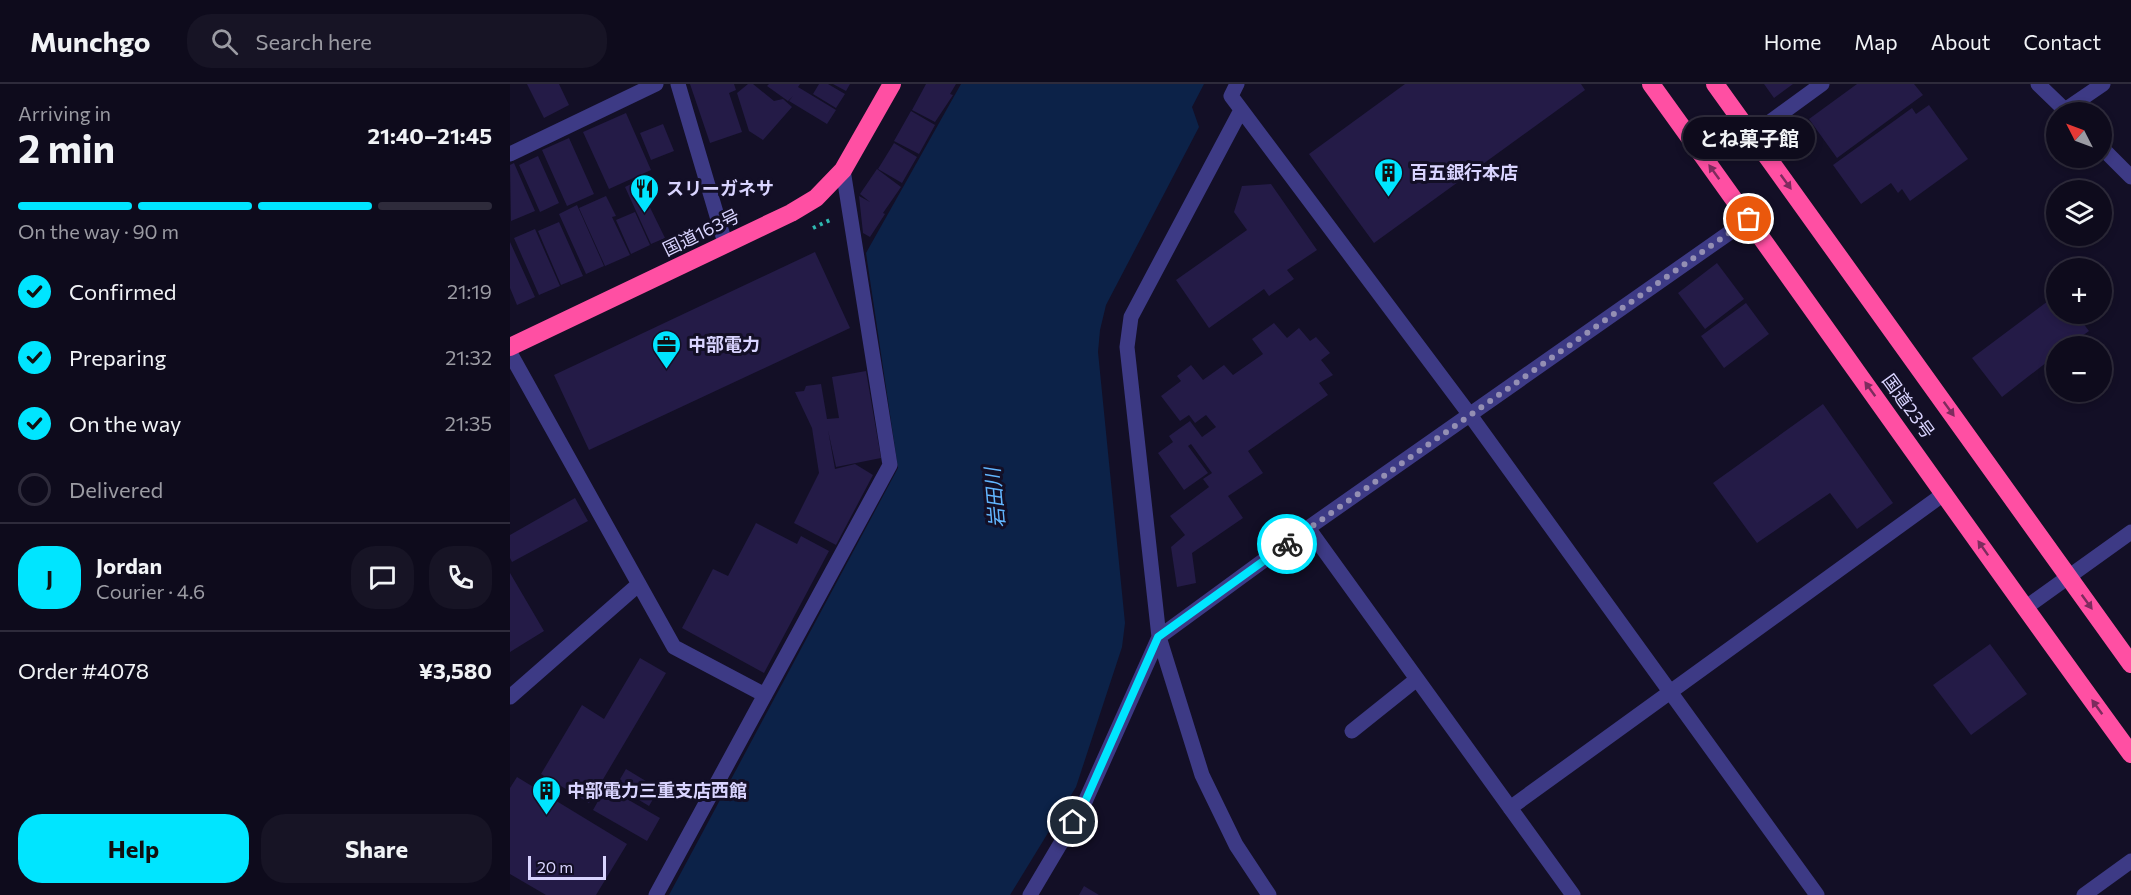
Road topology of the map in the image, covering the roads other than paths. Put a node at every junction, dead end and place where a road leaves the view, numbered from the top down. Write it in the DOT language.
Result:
graph roads {
  1 [pos="656,84"];
  2 [pos="678,84"];
  3 [pos="892,84"];
  4 [pos="1651,84"];
  5 [pos="1715,84"];
  6 [pos="1822,84"];
  7 [pos="2038,84"];
  8 [pos="2103,84"];
  9 [pos="1234,90"];
  10 [pos="2057,102"];
  11 [pos="2078,102"];
  12 [pos="1241,110"];
  13 [pos="1752,135"];
  14 [pos="510,154"];
  15 [pos="2112,157"];
  16 [pos="843,170"];
  17 [pos="2131,177"];
  18 [pos="1749,219"];
  19 [pos="725,243"];
  20 [pos="510,346"];
  21 [pos="510,353"];
  22 [pos="1470,415"];
  23 [pos="1945,493"];
  24 [pos="1308,528"];
  25 [pos="2131,532"];
  26 [pos="2068,577"];
  27 [pos="639,584"];
  28 [pos="2025,608"];
  29 [pos="1158,637"];
  30 [pos="2131,664"];
  31 [pos="1417,679"];
  32 [pos="1671,693"];
  33 [pos="765,695"];
  34 [pos="510,697"];
  35 [pos="1352,730"];
  36 [pos="2131,754"];
  37 [pos="1510,808"];
  38 [pos="2131,861"];
  39 [pos="656,895"];
  40 [pos="1030,895"];
  41 [pos="1269,895"];
  42 [pos="1573,895"];
  43 [pos="1817,895"];
  44 [pos="2084,895"];
  1 -- 14 [label="street"];
  2 -- 19 [label="street"];
  3 -- 16 [label="highway, 国道163号"];
  18 -- 4 [label="highway, 国道23号, one-way"];
  5 -- 13 [label="highway, 国道23号"];
  6 -- 13 [label="street"];
  7 -- 10 [label="street"];
  8 -- 11 [label="street"];
  9 -- 12 [label="street"];
  12 -- 22 [label="street"];
  12 -- 29 [label="street"];
  13 -- 26 [label="highway, 国道23号, one-way"];
  15 -- 17 [label="street"];
  16 -- 19 [label="highway, 国道163号"];
  16 -- 33 [label="street"];
  18 -- 22 [label="street"];
  23 -- 18 [label="highway, 国道23号, one-way"];
  19 -- 20 [label="highway, 国道163号"];
  21 -- 27 [label="street"];
  22 -- 24 [label="street"];
  22 -- 32 [label="street"];
  28 -- 23 [label="highway, 国道23号, one-way"];
  23 -- 32 [label="street"];
  24 -- 29 [label="street"];
  24 -- 31 [label="street"];
  25 -- 26 [label="street"];
  26 -- 28 [label="street"];
  26 -- 30 [label="highway, 国道23号, one-way"];
  27 -- 33 [label="street"];
  27 -- 34 [label="street"];
  36 -- 28 [label="highway, 国道23号, one-way"];
  29 -- 40 [label="street"];
  29 -- 41 [label="street"];
  31 -- 35 [label="street"];
  31 -- 37 [label="street"];
  32 -- 37 [label="street"];
  32 -- 43 [label="street"];
  33 -- 39 [label="street"];
  37 -- 42 [label="street"];
  38 -- 44 [label="street"];
}
